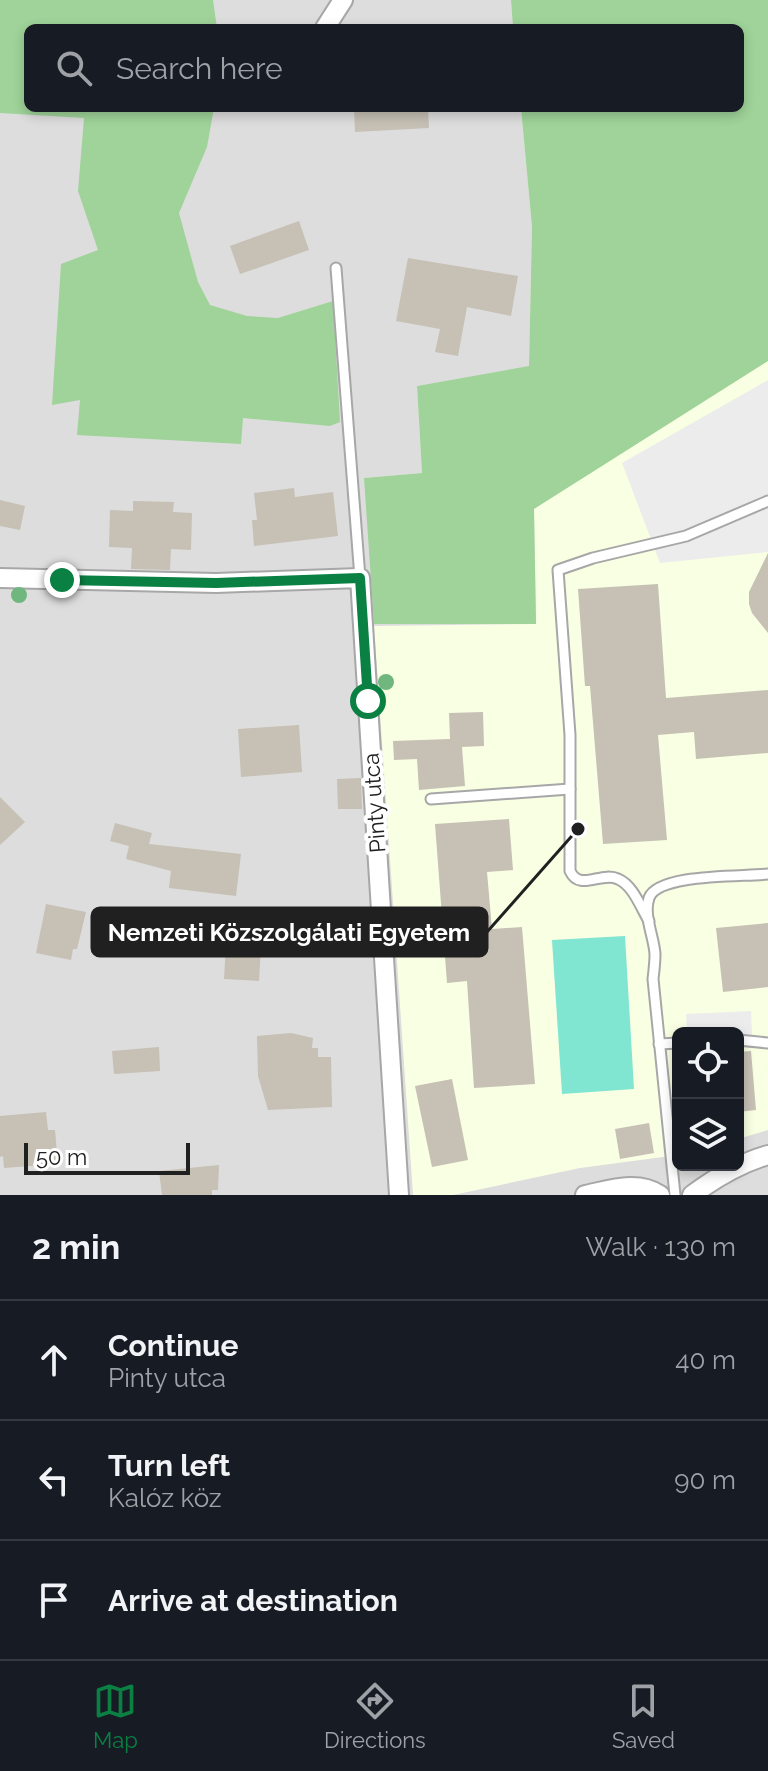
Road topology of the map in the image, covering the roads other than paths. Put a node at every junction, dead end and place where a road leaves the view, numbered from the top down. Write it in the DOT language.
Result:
graph roads {
  1 [pos="343,0"];
  2 [pos="328,24"];
  3 [pos="336,268"];
  4 [pos="768,501"];
  5 [pos="0,578"];
  6 [pos="360,578"];
  7 [pos="570,789"];
  8 [pos="431,799"];
  9 [pos="768,874"];
  10 [pos="649,921"];
  11 [pos="744,1041"];
  12 [pos="672,1043"];
  13 [pos="768,1043"];
  14 [pos="659,1044"];
  15 [pos="768,1155"];
  16 [pos="399,1195"];
  17 [pos="585,1195"];
  18 [pos="660,1195"];
  19 [pos="675,1195"];
  20 [pos="692,1195"];
  1 -- 2 [label="street"];
  3 -- 6 [label="lane, Pinty utca"];
  4 -- 7 [label="lane"];
  5 -- 6 [label="street"];
  6 -- 16 [label="street, Pinty utca"];
  7 -- 8 [label="lane"];
  7 -- 10 [label="lane"];
  9 -- 10 [label="lane"];
  10 -- 14 [label="lane"];
  11 -- 13 [label="lane"];
  12 -- 14 [label="lane"];
  14 -- 19 [label="lane"];
  15 -- 20 [label="street"];
  17 -- 18 [label="street"];
}
